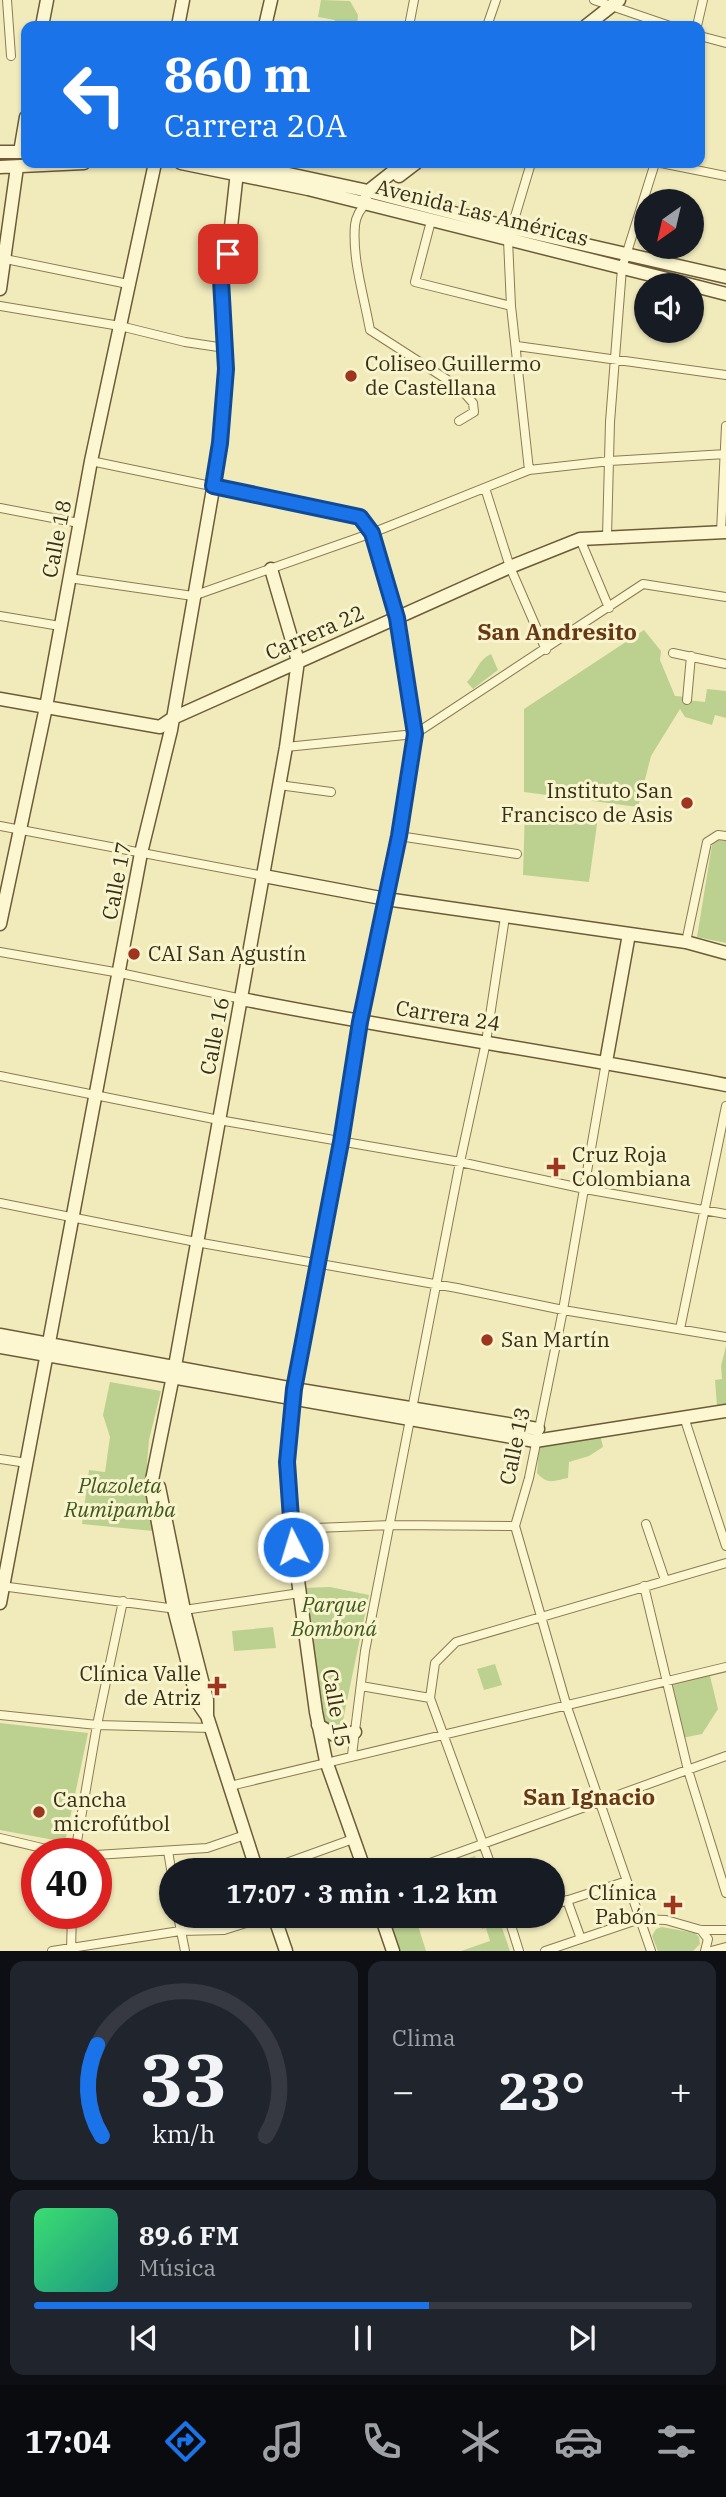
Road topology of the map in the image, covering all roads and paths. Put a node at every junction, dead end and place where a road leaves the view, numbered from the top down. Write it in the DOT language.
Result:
graph roads {
  1 [pos="8,0"];
  2 [pos="47,0"];
  3 [pos="183,0"];
  4 [pos="271,0"];
  5 [pos="414,0"];
  6 [pos="496,0"];
  7 [pos="703,0"];
  8 [pos="607,2"];
  9 [pos="4,12"];
  10 [pos="43,21"];
  11 [pos="179,21"];
  12 [pos="266,21"];
  13 [pos="410,21"];
  14 [pos="489,21"];
  15 [pos="582,21"];
  16 [pos="590,21"];
  17 [pos="657,21"];
  18 [pos="698,21"];
  19 [pos="705,37"];
  20 [pos="726,43"];
  21 [pos="11,56"];
  22 [pos="0,152"];
  23 [pos="21,152"];
  24 [pos="21,157"];
  25 [pos="0,167"];
  26 [pos="17,167"];
  27 [pos="21,167"];
  28 [pos="154,168"];
  29 [pos="237,168"];
  30 [pos="248,168"];
  31 [pos="399,168"];
  32 [pos="409,168"];
  33 [pos="530,168"];
  34 [pos="653,168"];
  35 [pos="687,168"];
  36 [pos="726,176"];
  37 [pos="365,200"];
  38 [pos="431,221"];
  39 [pos="510,234"];
  40 [pos="2,259"];
  41 [pos="624,262"];
  42 [pos="656,273"];
  43 [pos="726,277"];
  44 [pos="128,284"];
  45 [pos="704,288"];
  46 [pos="0,289"];
  47 [pos="726,294"];
  48 [pos="0,306"];
  49 [pos="511,306"];
  50 [pos="120,326"];
  51 [pos="517,346"];
  52 [pos="225,348"];
  53 [pos="615,360"];
  54 [pos="726,375"];
  55 [pos="459,421"];
  56 [pos="726,426"];
  57 [pos="725,454"];
  58 [pos="92,461"];
  59 [pos="610,461"];
  60 [pos="529,470"];
  61 [pos="213,486"];
  62 [pos="485,488"];
  63 [pos="0,508"];
  64 [pos="79,523"];
  65 [pos="724,532"];
  66 [pos="372,533"];
  67 [pos="607,537"];
  68 [pos="580,539"];
  69 [pos="510,567"];
  70 [pos="271,569"];
  71 [pos="69,578"];
  72 [pos="193,596"];
  73 [pos="726,597"];
  74 [pos="609,608"];
  75 [pos="0,616"];
  76 [pos="397,618"];
  77 [pos="60,626"];
  78 [pos="546,650"];
  79 [pos="673,653"];
  80 [pos="726,654"];
  81 [pos="691,656"];
  82 [pos="298,661"];
  83 [pos="725,664"];
  84 [pos="0,699"];
  85 [pos="687,700"];
  86 [pos="46,707"];
  87 [pos="173,718"];
  88 [pos="415,734"];
  89 [pos="286,747"];
  90 [pos="279,785"];
  91 [pos="331,792"];
  92 [pos="0,826"];
  93 [pos="19,830"];
  94 [pos="399,836"];
  95 [pos="726,836"];
  96 [pos="141,853"];
  97 [pos="517,854"];
  98 [pos="264,876"];
  99 [pos="386,900"];
  100 [pos="505,917"];
  101 [pos="0,924"];
  102 [pos="629,934"];
  103 [pos="686,942"];
  104 [pos="0,952"];
  105 [pos="726,953"];
  106 [pos="120,973"];
  107 [pos="242,999"];
  108 [pos="360,1022"];
  109 [pos="486,1042"];
  110 [pos="606,1062"];
  111 [pos="0,1076"];
  112 [pos="726,1085"];
  113 [pos="97,1096"];
  114 [pos="726,1106"];
  115 [pos="219,1120"];
  116 [pos="341,1142"];
  117 [pos="460,1162"];
  118 [pos="585,1189"];
  119 [pos="0,1203"];
  120 [pos="704,1210"];
  121 [pos="726,1214"];
  122 [pos="74,1217"];
  123 [pos="195,1242"];
  124 [pos="318,1265"];
  125 [pos="436,1285"];
  126 [pos="563,1310"];
  127 [pos="680,1329"];
  128 [pos="0,1335"];
  129 [pos="726,1337"];
  130 [pos="0,1347"];
  131 [pos="49,1349"];
  132 [pos="173,1372"];
  133 [pos="293,1394"];
  134 [pos="726,1411"];
  135 [pos="413,1414"];
  136 [pos="684,1417"];
  137 [pos="537,1435"];
  138 [pos="0,1459"];
  139 [pos="27,1462"];
  140 [pos="646,1524"];
  141 [pos="391,1525"];
  142 [pos="515,1526"];
  143 [pos="291,1529"];
  144 [pos="726,1546"];
  145 [pos="726,1563"];
  146 [pos="665,1580"];
  147 [pos="644,1586"];
  148 [pos="2,1587"];
  149 [pos="300,1593"];
  150 [pos="123,1601"];
  151 [pos="0,1603"];
  152 [pos="179,1609"];
  153 [pos="540,1618"];
  154 [pos="726,1667"];
  155 [pos="665,1681"];
  156 [pos="360,1686"];
  157 [pos="430,1698"];
  158 [pos="567,1707"];
  159 [pos="0,1716"];
  160 [pos="209,1722"];
  161 [pos="318,1725"];
  162 [pos="97,1726"];
  163 [pos="355,1732"];
  164 [pos="445,1735"];
  165 [pos="352,1755"];
  166 [pos="726,1756"];
  167 [pos="326,1761"];
  168 [pos="688,1770"];
  169 [pos="230,1786"];
  170 [pos="599,1802"];
  171 [pos="245,1835"];
  172 [pos="0,1838"];
  173 [pos="78,1838"];
  174 [pos="353,1839"];
  175 [pos="21,1843"];
  176 [pos="484,1843"];
  177 [pos="168,1851"];
  178 [pos="112,1854"];
  179 [pos="169,1858"];
  180 [pos="253,1858"];
  181 [pos="300,1858"];
  182 [pos="360,1858"];
  183 [pos="443,1858"];
  184 [pos="489,1858"];
  185 [pos="627,1881"];
  186 [pos="726,1893"];
  187 [pos="567,1900"];
  188 [pos="640,1919"];
  189 [pos="180,1928"];
  190 [pos="230,1928"];
  191 [pos="278,1928"];
  192 [pos="385,1928"];
  193 [pos="512,1928"];
  194 [pos="71,1929"];
  195 [pos="701,1930"];
  196 [pos="726,1930"];
  197 [pos="180,1931"];
  198 [pos="581,1939"];
  199 [pos="726,1947"];
  200 [pos="70,1949"];
  201 [pos="52,1951"];
  202 [pos="185,1951"];
  203 [pos="286,1951"];
  204 [pos="393,1951"];
  205 [pos="519,1951"];
  206 [pos="545,1951"];
  207 [pos="651,1951"];
  208 [pos="705,1951"];
  209 [pos="711,1951"];
  1 -- 9 [label="street"];
  2 -- 10 [label="street"];
  3 -- 11 [label="street"];
  4 -- 12 [label="street"];
  5 -- 13 [label="street"];
  6 -- 14 [label="street"];
  7 -- 18 [label="street"];
  8 -- 15 [label="street"];
  8 -- 16 [label="street"];
  8 -- 17 [label="street"];
  9 -- 21 [label="street"];
  19 -- 20 [label="street"];
  22 -- 23 [label="street"];
  24 -- 26 [label="street"];
  25 -- 26 [label="street"];
  26 -- 27 [label="street"];
  26 -- 40 [label="street"];
  28 -- 44 [label="street, Calle 18"];
  29 -- 52 [label="street, Calle 17"];
  30 -- 37 [label="street, Avenida Las Américas"];
  31 -- 37 [label="street"];
  32 -- 37 [label="street"];
  33 -- 39 [label="street"];
  34 -- 41 [label="street"];
  35 -- 36 [label="street"];
  37 -- 38 [label="street, Avenida Las Américas"];
  37 -- 39 [label="street, Avenida Las Américas"];
  37 -- 55 [label="street"];
  38 -- 39 [label="street, Avenida Las Américas"];
  38 -- 49 [label="street"];
  39 -- 41 [label="street, Avenida Las Américas"];
  39 -- 49 [label="street"];
  40 -- 44 [label="street"];
  40 -- 46 [label="street"];
  41 -- 42 [label="street, Avenida Las Américas"];
  41 -- 43 [label="street, Avenida Las Américas"];
  41 -- 53 [label="street"];
  44 -- 50 [label="street, Calle 18"];
  45 -- 47 [label="street, Avenida Las Américas"];
  48 -- 50 [label="street"];
  49 -- 51 [label="street"];
  50 -- 52 [label="street"];
  50 -- 58 [label="street, Calle 18"];
  51 -- 53 [label="street"];
  51 -- 60 [label="street"];
  52 -- 61 [label="street, Calle 17"];
  53 -- 54 [label="street"];
  53 -- 59 [label="street"];
  56 -- 57 [label="street"];
  57 -- 59 [label="street"];
  57 -- 65 [label="street"];
  58 -- 61 [label="street"];
  58 -- 64 [label="street, Calle 18"];
  59 -- 60 [label="street"];
  59 -- 67 [label="street"];
  60 -- 62 [label="street"];
  61 -- 66 [label="street, Calle 15"];
  61 -- 72 [label="street, Calle 17"];
  62 -- 66 [label="street"];
  62 -- 69 [label="street"];
  63 -- 64 [label="street"];
  64 -- 71 [label="street, Calle 18"];
  65 -- 67 [label="street, Carrera 22"];
  66 -- 70 [label="street"];
  66 -- 76 [label="street, Calle 15"];
  67 -- 68 [label="street, Carrera 22"];
  68 -- 69 [label="street, Carrera 22"];
  68 -- 74 [label="street"];
  69 -- 76 [label="street, Carrera 22"];
  69 -- 78 [label="street"];
  70 -- 72 [label="street"];
  70 -- 82 [label="street, Calle 16"];
  71 -- 72 [label="street"];
  71 -- 77 [label="street, Calle 18"];
  72 -- 87 [label="street, Calle 17"];
  73 -- 74 [label="street"];
  74 -- 78 [label="street"];
  75 -- 77 [label="street"];
  76 -- 82 [label="street, Carrera 22"];
  76 -- 88 [label="street, Calle 15"];
  77 -- 86 [label="street, Calle 18"];
  78 -- 88 [label="street"];
  79 -- 81 [label="street"];
  80 -- 83 [label="street"];
  81 -- 83 [label="street"];
  81 -- 85 [label="street"];
  82 -- 87 [label="street, Carrera 22"];
  82 -- 89 [label="street, Calle 16"];
  84 -- 86 [label="street, Carrera 22"];
  86 -- 87 [label="street, Carrera 22"];
  86 -- 93 [label="street, Calle 18"];
  87 -- 96 [label="street, Calle 17"];
  88 -- 89 [label="street"];
  88 -- 94 [label="street, Calle 15"];
  89 -- 90 [label="street, Calle 16"];
  90 -- 91 [label="street"];
  90 -- 98 [label="street, Calle 16"];
  92 -- 93 [label="street"];
  93 -- 96 [label="street"];
  93 -- 101 [label="street, Calle 18"];
  94 -- 97 [label="street"];
  94 -- 99 [label="street, Calle 15"];
  95 -- 103 [label="street"];
  96 -- 98 [label="street"];
  96 -- 106 [label="street, Calle 17"];
  98 -- 99 [label="street"];
  98 -- 107 [label="street, Calle 16"];
  99 -- 100 [label="street"];
  99 -- 108 [label="street, Calle 15"];
  100 -- 102 [label="street"];
  100 -- 109 [label="street"];
  102 -- 103 [label="street"];
  102 -- 110 [label="street, Calle 13"];
  103 -- 105 [label="street"];
  104 -- 106 [label="street, Carrera 24"];
  106 -- 107 [label="street, Carrera 24"];
  106 -- 113 [label="street, Calle 17"];
  107 -- 108 [label="street, Carrera 24"];
  107 -- 115 [label="street, Calle 16"];
  108 -- 109 [label="street, Carrera 24"];
  108 -- 116 [label="street, Calle 15"];
  109 -- 110 [label="street, Carrera 24"];
  109 -- 117 [label="street"];
  110 -- 112 [label="street, Carrera 24"];
  110 -- 118 [label="street, Calle 13"];
  111 -- 113 [label="street"];
  113 -- 115 [label="street"];
  113 -- 122 [label="street, Calle 17"];
  114 -- 120 [label="street"];
  115 -- 116 [label="street"];
  115 -- 123 [label="street, Calle 16"];
  116 -- 117 [label="street"];
  116 -- 124 [label="street, Calle 15"];
  117 -- 118 [label="street"];
  117 -- 125 [label="street"];
  118 -- 120 [label="street"];
  118 -- 126 [label="street, Calle 13"];
  119 -- 122 [label="street"];
  120 -- 121 [label="street"];
  120 -- 127 [label="street"];
  122 -- 123 [label="street"];
  122 -- 131 [label="street, Calle 17"];
  123 -- 124 [label="street"];
  123 -- 132 [label="street, Calle 16"];
  124 -- 125 [label="street"];
  124 -- 133 [label="street, Calle 15"];
  125 -- 126 [label="street"];
  125 -- 135 [label="street"];
  126 -- 127 [label="street"];
  126 -- 137 [label="street, Calle 13"];
  127 -- 129 [label="street"];
  128 -- 131 [label="street"];
  130 -- 131 [label="street"];
  131 -- 132 [label="street"];
  131 -- 139 [label="street, Calle 17"];
  132 -- 133 [label="street"];
  132 -- 152 [label="street, Calle 16"];
  133 -- 135 [label="street"];
  133 -- 143 [label="street, Calle 15"];
  134 -- 136 [label="street"];
  135 -- 137 [label="street"];
  135 -- 141 [label="street"];
  136 -- 137 [label="street"];
  136 -- 144 [label="street"];
  137 -- 142 [label="street, Calle 13"];
  138 -- 139 [label="street"];
  139 -- 148 [label="street, Calle 17"];
  140 -- 146 [label="street"];
  141 -- 142 [label="street"];
  141 -- 143 [label="street"];
  141 -- 156 [label="street"];
  142 -- 153 [label="street"];
  143 -- 149 [label="street, Calle 15"];
  145 -- 146 [label="street"];
  146 -- 147 [label="street"];
  147 -- 153 [label="street"];
  147 -- 155 [label="street"];
  148 -- 150 [label="street"];
  148 -- 151 [label="street, Calle 17"];
  149 -- 152 [label="street"];
  149 -- 161 [label="street, Calle 15"];
  150 -- 152 [label="street"];
  150 -- 162 [label="street"];
  152 -- 160 [label="street, Calle 16"];
  153 -- 157 [label="street"];
  153 -- 158 [label="street"];
  154 -- 155 [label="street"];
  155 -- 158 [label="street"];
  155 -- 168 [label="street"];
  156 -- 157 [label="street"];
  156 -- 163 [label="street"];
  157 -- 164 [label="street"];
  158 -- 164 [label="street"];
  158 -- 170 [label="street"];
  159 -- 162 [label="street"];
  160 -- 162 [label="street"];
  160 -- 169 [label="street, Calle 16"];
  161 -- 163 [label="street"];
  161 -- 167 [label="street, Calle 15"];
  162 -- 173 [label="street"];
  163 -- 165 [label="street"];
  164 -- 165 [label="street"];
  164 -- 176 [label="street"];
  165 -- 167 [label="street"];
  166 -- 168 [label="street"];
  167 -- 169 [label="street"];
  167 -- 174 [label="street, Calle 15"];
  168 -- 170 [label="street"];
  168 -- 186 [label="street"];
  169 -- 171 [label="street, Calle 16"];
  170 -- 176 [label="street"];
  170 -- 185 [label="street"];
  171 -- 177 [label="street"];
  171 -- 180 [label="street, Calle 16"];
  172 -- 175 [label="street"];
  174 -- 181 [label="street"];
  174 -- 182 [label="street, Calle 15"];
  176 -- 183 [label="street"];
  176 -- 184 [label="street"];
  177 -- 178 [label="street"];
  177 -- 179 [label="street"];
  185 -- 187 [label="street"];
  185 -- 188 [label="street"];
  187 -- 198 [label="street"];
  188 -- 195 [label="street"];
  188 -- 198 [label="street"];
  188 -- 207 [label="street"];
  189 -- 197 [label="street"];
  190 -- 197 [label="street"];
  191 -- 203 [label="street"];
  192 -- 204 [label="street"];
  193 -- 205 [label="street"];
  194 -- 200 [label="street"];
  195 -- 196 [label="street"];
  195 -- 208 [label="street"];
  197 -- 200 [label="street"];
  197 -- 202 [label="street"];
  198 -- 206 [label="street"];
  199 -- 209 [label="street"];
  200 -- 201 [label="street"];
}
